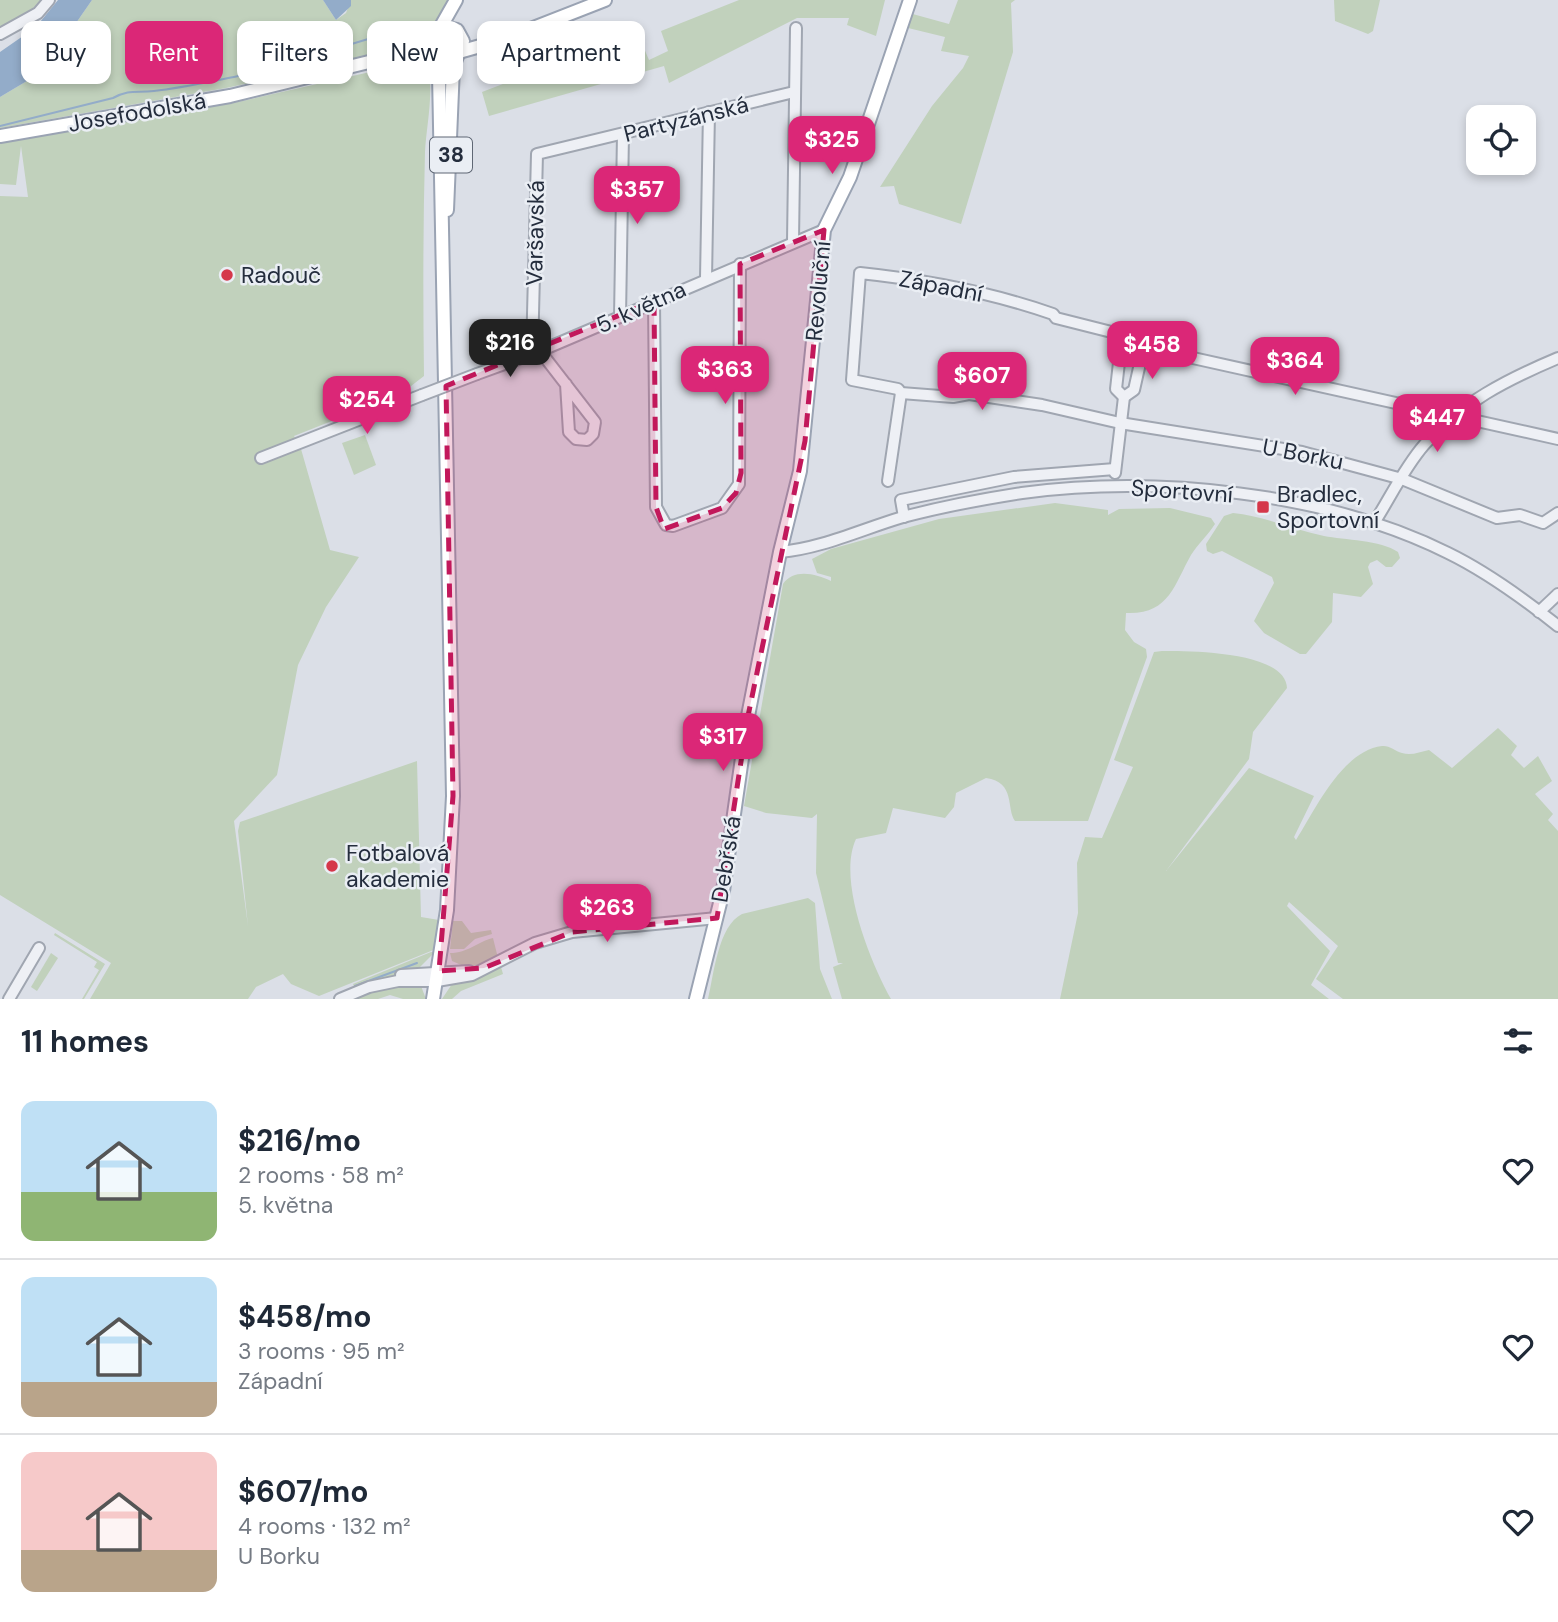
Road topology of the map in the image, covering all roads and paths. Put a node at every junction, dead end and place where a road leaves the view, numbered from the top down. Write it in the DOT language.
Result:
graph roads {
  1 [pos="49,0"];
  2 [pos="456,0"];
  3 [pos="463,0"];
  4 [pos="605,0"];
  5 [pos="910,0"];
  6 [pos="443,21"];
  7 [pos="458,21"];
  8 [pos="548,21"];
  9 [pos="796,28"];
  10 [pos="0,34"];
  11 [pos="367,63"];
  12 [pos="439,84"];
  13 [pos="442,84"];
  14 [pos="452,84"];
  15 [pos="794,92"];
  16 [pos="709,112"];
  17 [pos="439,115"];
  18 [pos="623,134"];
  19 [pos="0,136"];
  20 [pos="537,154"];
  21 [pos="824,230"];
  22 [pos="793,241"];
  23 [pos="443,259"];
  24 [pos="740,264"];
  25 [pos="706,278"];
  26 [pos="654,301"];
  27 [pos="620,317"];
  28 [pos="1122,336"];
  29 [pos="1145,341"];
  30 [pos="536,352"];
  31 [pos="1558,358"];
  32 [pos="852,380"];
  33 [pos="566,384"];
  34 [pos="901,393"];
  35 [pos="1124,397"];
  36 [pos="1454,415"];
  37 [pos="1120,423"];
  38 [pos="1558,439"];
  39 [pos="261,458"];
  40 [pos="1115,469"];
  41 [pos="1402,479"];
  42 [pos="888,481"];
  43 [pos="1114,486"];
  44 [pos="1558,513"];
  45 [pos="904,517"];
  46 [pos="1374,523"];
  47 [pos="780,552"];
  48 [pos="1558,594"];
  49 [pos="1539,612"];
  50 [pos="1558,626"];
  51 [pos="717,918"];
  52 [pos="40,947"];
  53 [pos="438,976"];
  54 [pos="9,999"];
  55 [pos="340,999"];
  56 [pos="433,999"];
  57 [pos="696,999"];
  1 -- 10 [label="street"];
  2 -- 6 [label="main road, 38"];
  3 -- 7 [label="main road, 38"];
  4 -- 8 [label="main road"];
  5 -- 21 [label="main road, Revoluční"];
  9 -- 15 [label="street"];
  11 -- 19 [label="main road, Josefodolská"];
  12 -- 17 [label="main road"];
  13 -- 17 [label="main road, 38"];
  14 -- 23 [label="main road, 38"];
  15 -- 16 [label="street, Partyzánská"];
  15 -- 22 [label="street"];
  16 -- 18 [label="street, Partyzánská"];
  16 -- 25 [label="street"];
  17 -- 23 [label="main road, 38"];
  18 -- 20 [label="street, Partyzánská"];
  18 -- 27 [label="street"];
  20 -- 30 [label="street, Varšavská"];
  21 -- 22 [label="street, 5. května"];
  21 -- 47 [label="main road, Revoluční"];
  22 -- 24 [label="street, 5. května"];
  23 -- 53 [label="main road, 38"];
  24 -- 25 [label="street, 5. května"];
  24 -- 26 [label="street"];
  25 -- 26 [label="street, 5. května"];
  26 -- 27 [label="street, 5. května"];
  27 -- 30 [label="street, 5. května"];
  28 -- 29 [label="street, Západní"];
  28 -- 32 [label="street, Západní"];
  28 -- 35 [label="street"];
  29 -- 35 [label="street"];
  29 -- 36 [label="street, Západní"];
  30 -- 33 [label="street"];
  30 -- 39 [label="street, 5. května, bridge"];
  31 -- 36 [label="street"];
  32 -- 34 [label="street, U Borku"];
  33 -- 33 [label="street"];
  34 -- 37 [label="street, U Borku"];
  34 -- 42 [label="street"];
  35 -- 37 [label="street"];
  36 -- 38 [label="street, Západní"];
  36 -- 41 [label="street"];
  37 -- 40 [label="street"];
  37 -- 41 [label="street, U Borku"];
  40 -- 43 [label="street"];
  40 -- 45 [label="street, Sportovní"];
  41 -- 44 [label="street, U Borku"];
  41 -- 46 [label="street"];
  43 -- 45 [label="street, Sportovní"];
  43 -- 46 [label="street, Sportovní"];
  45 -- 47 [label="street, Sportovní"];
  46 -- 49 [label="street, Sportovní"];
  47 -- 51 [label="main road, Debřská"];
  48 -- 49 [label="street"];
  49 -- 50 [label="street, Sportovní"];
  51 -- 53 [label="street"];
  51 -- 57 [label="main road, Debřská"];
  52 -- 54 [label="street"];
  53 -- 55 [label="street"];
  53 -- 56 [label="main road, 38"];
}
